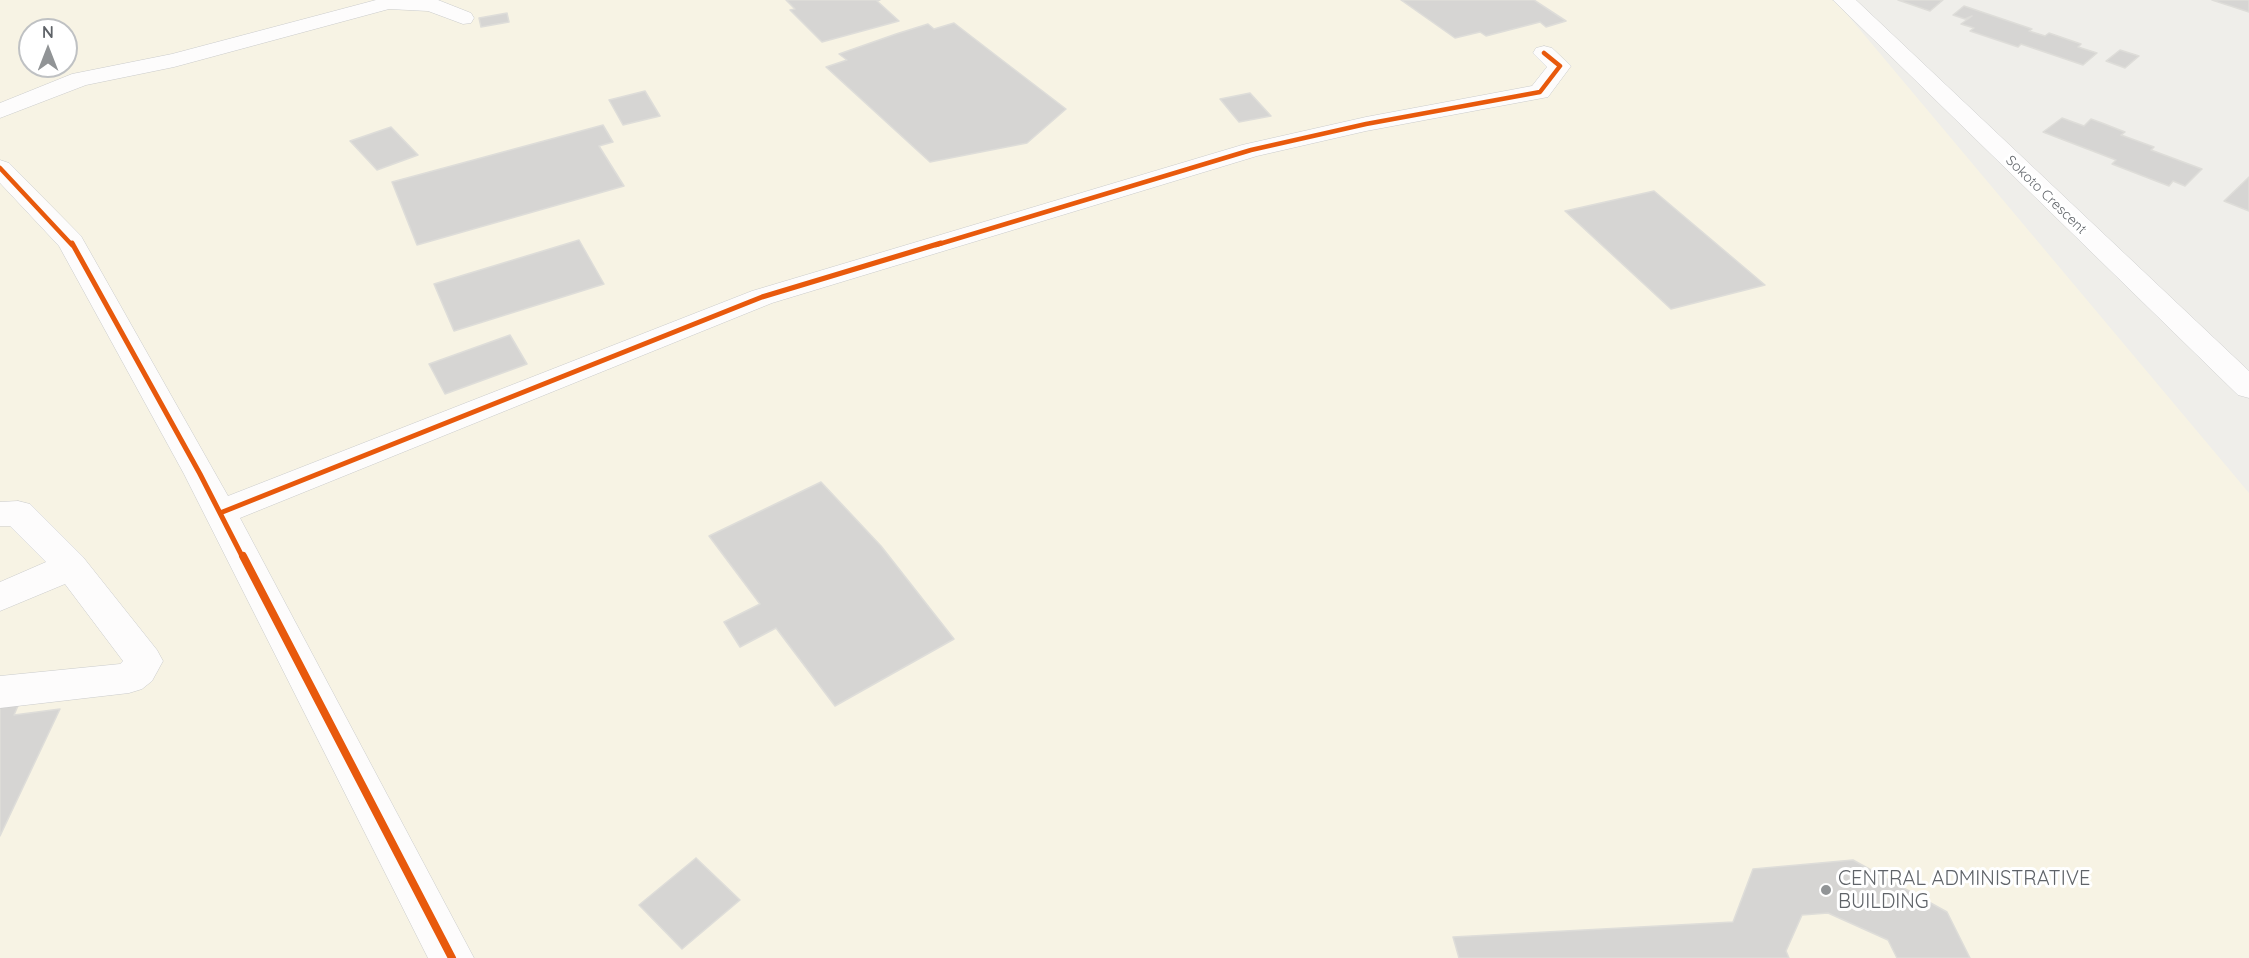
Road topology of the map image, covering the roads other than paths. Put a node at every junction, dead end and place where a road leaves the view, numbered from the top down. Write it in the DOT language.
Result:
graph roads {
  1 [pos="1844,0"];
  2 [pos="463,18"];
  3 [pos="1544,53"];
  4 [pos="0,111"];
  5 [pos="0,168"];
  6 [pos="2249,388"];
  7 [pos="220,513"];
  8 [pos="0,514"];
  9 [pos="71,566"];
  10 [pos="0,597"];
  11 [pos="0,692"];
  12 [pos="452,958"];
  1 -- 6 [label="street, Sokoto Crescent"];
  2 -- 4 [label="street"];
  3 -- 7 [label="street"];
  5 -- 7 [label="street"];
  7 -- 12 [label="street"];
  8 -- 9 [label="street"];
  9 -- 10 [label="street"];
  9 -- 11 [label="street"];
}
